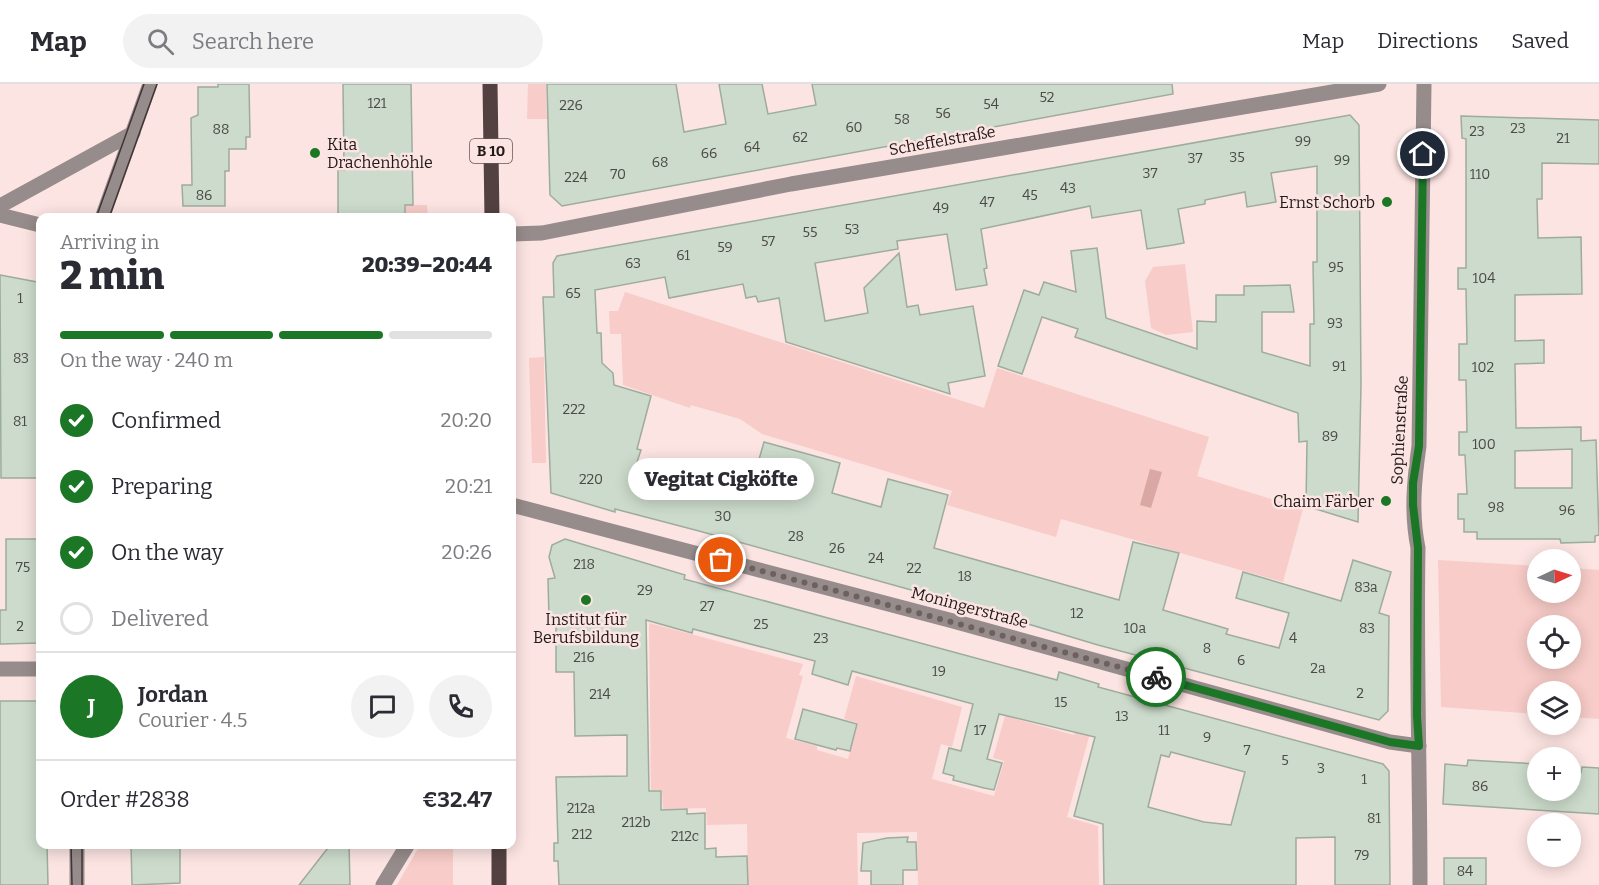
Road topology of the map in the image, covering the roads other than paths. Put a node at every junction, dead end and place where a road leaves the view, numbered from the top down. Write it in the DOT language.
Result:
graph roads {
  1 [pos="150,84"];
  2 [pos="490,84"];
  3 [pos="1379,84"];
  4 [pos="1424,84"];
  5 [pos="133,133"];
  6 [pos="0,206"];
  7 [pos="104,213"];
  8 [pos="492,213"];
  9 [pos="0,215"];
  10 [pos="36,224"];
  11 [pos="516,234"];
  12 [pos="516,507"];
  13 [pos="0,669"];
  14 [pos="36,669"];
  15 [pos="1419,746"];
  16 [pos="77,849"];
  17 [pos="405,849"];
  18 [pos="499,849"];
  19 [pos="77,885"];
  20 [pos="383,885"];
  21 [pos="499,885"];
  22 [pos="1420,885"];
  1 -- 5 [label="street"];
  2 -- 8 [label="main road, B 10"];
  3 -- 11 [label="street, Scheffelstraße"];
  4 -- 15 [label="street, Sophienstraße"];
  5 -- 6 [label="street"];
  5 -- 7 [label="street"];
  9 -- 10 [label="street"];
  12 -- 15 [label="street, Moningerstraße"];
  13 -- 14 [label="street"];
  15 -- 22 [label="street, Sophienstraße"];
  16 -- 19 [label="street"];
  17 -- 20 [label="street"];
  18 -- 21 [label="main road"];
}
